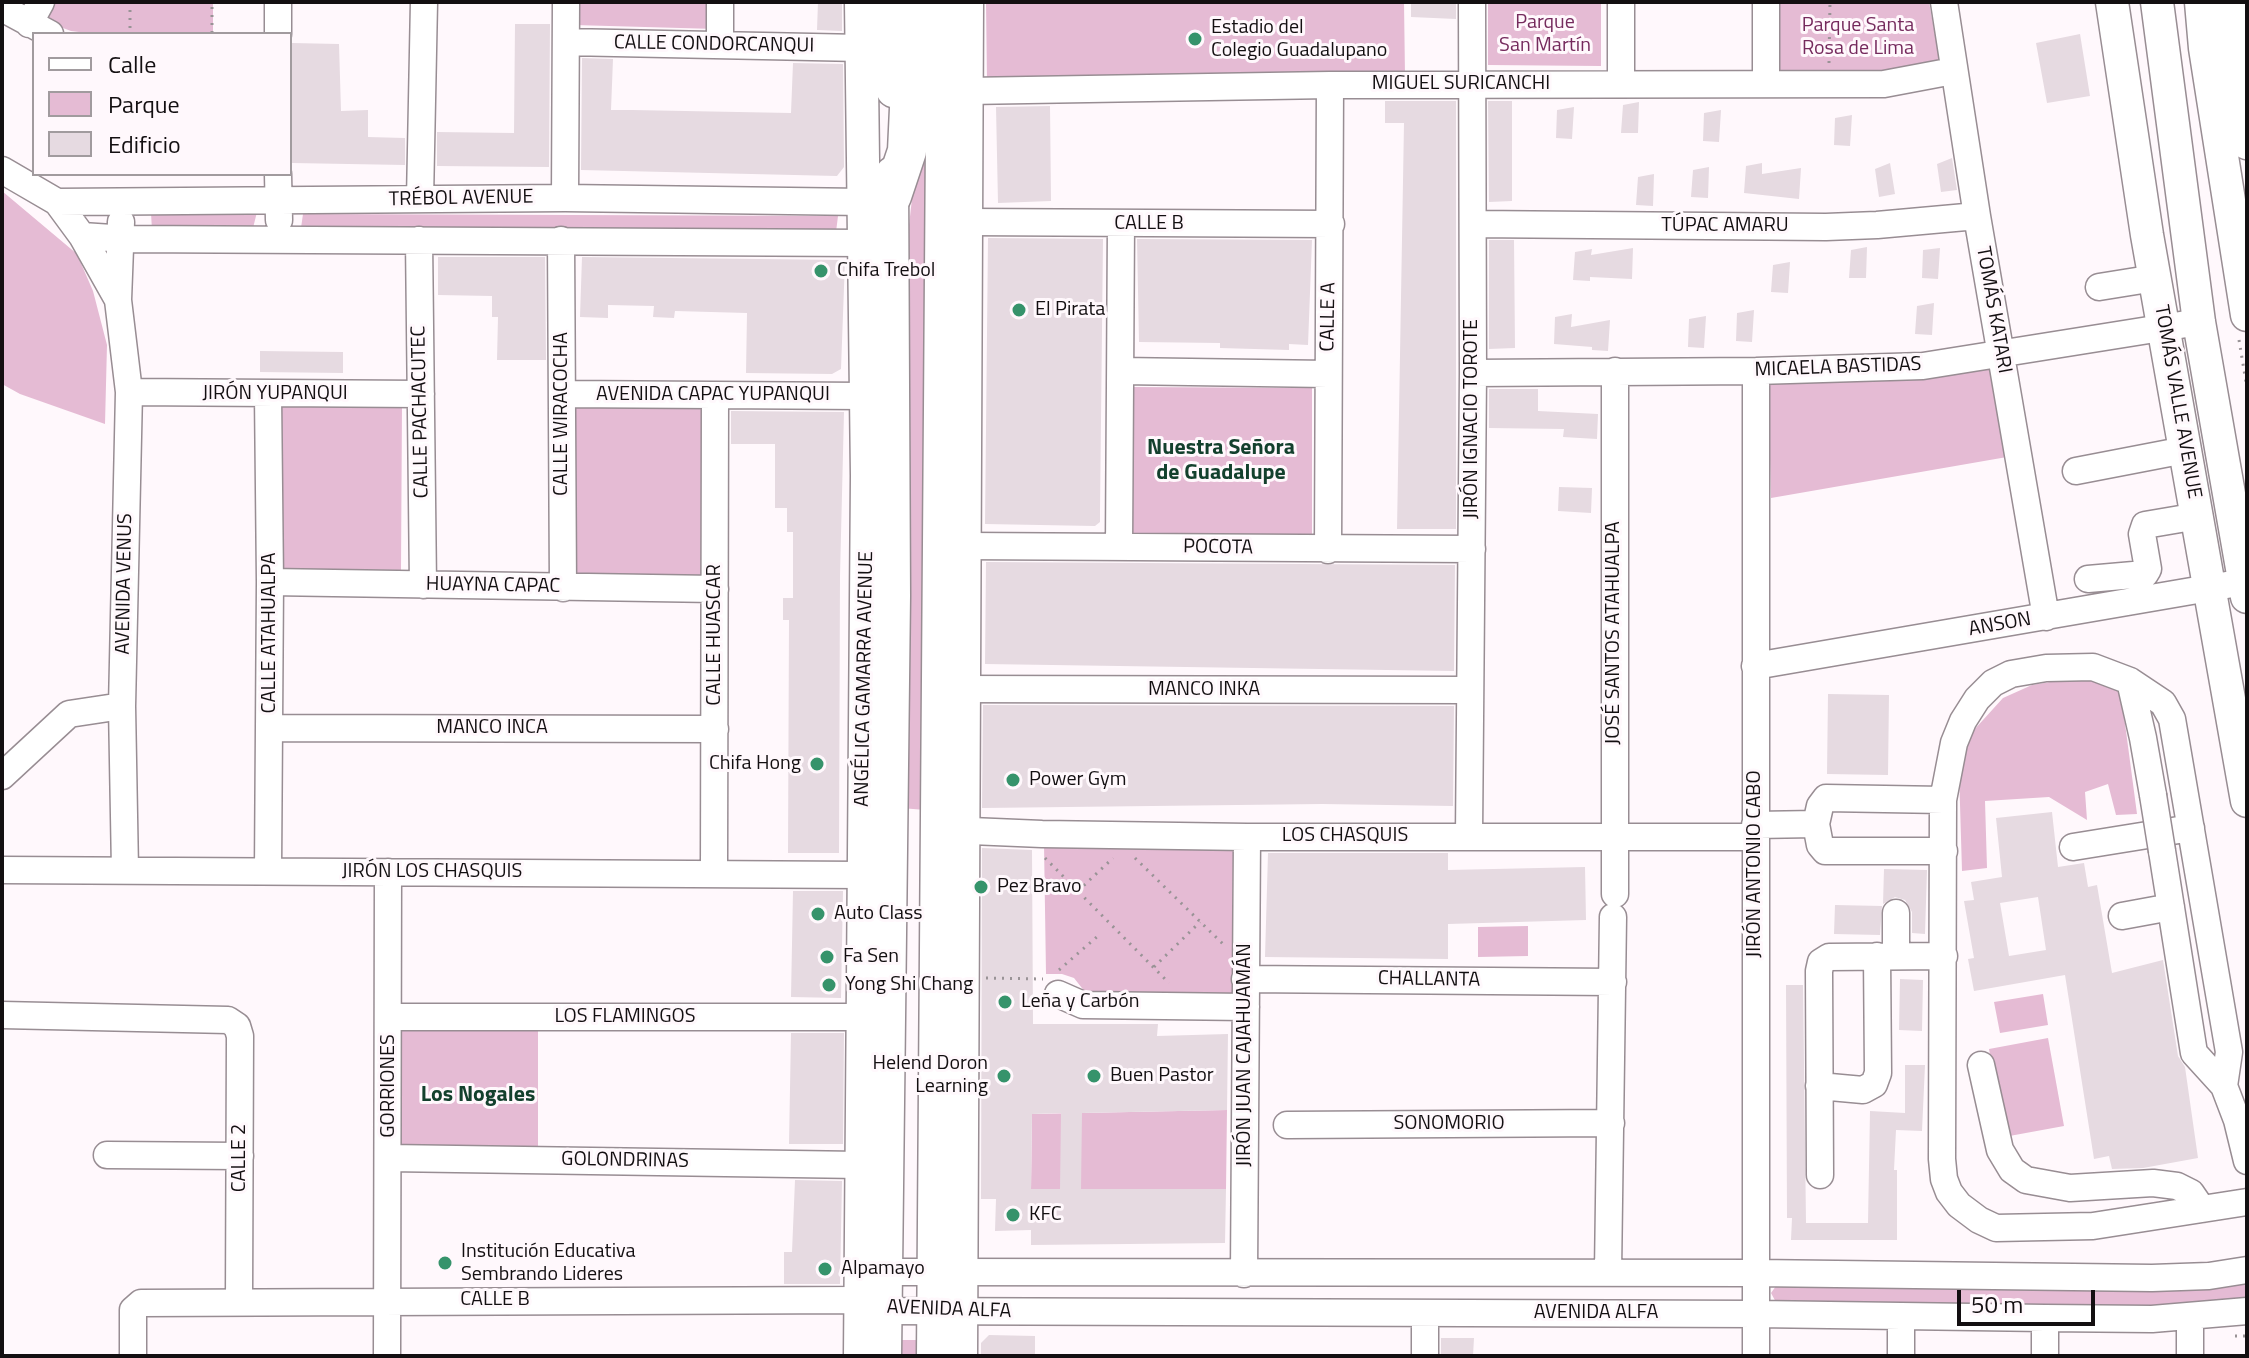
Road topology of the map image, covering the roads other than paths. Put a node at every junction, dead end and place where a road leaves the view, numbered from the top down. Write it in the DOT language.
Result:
graph roads {
  1 [pos="278,2"];
  2 [pos="424,2"];
  3 [pos="566,2"];
  4 [pos="720,2"];
  5 [pos="861,2"];
  6 [pos="893,2"];
  7 [pos="914,2"];
  8 [pos="943,2"];
  9 [pos="967,2"];
  10 [pos="1472,2"];
  11 [pos="1621,2"];
  12 [pos="1766,2"];
  13 [pos="1944,2"];
  14 [pos="2157,2"];
  15 [pos="2113,3"];
  16 [pos="2,8"];
  17 [pos="2227,11"];
  18 [pos="40,20"];
  19 [pos="278,32"];
  20 [pos="566,42"];
  21 [pos="720,45"];
  22 [pos="861,48"];
  23 [pos="1953,71"];
  24 [pos="1471,84"];
  25 [pos="1621,84"];
  26 [pos="1766,84"];
  27 [pos="1330,85"];
  28 [pos="967,91"];
  29 [pos="2247,143"];
  30 [pos="2,170"];
  31 [pos="278,176"];
  32 [pos="943,181"];
  33 [pos="2247,190"];
  34 [pos="565,198"];
  35 [pos="420,199"];
  36 [pos="878,199"];
  37 [pos="57,202"];
  38 [pos="122,202"];
  39 [pos="278,202"];
  40 [pos="1977,216"];
  41 [pos="967,222"];
  42 [pos="1121,223"];
  43 [pos="1331,224"];
  44 [pos="1473,224"];
  45 [pos="2233,232"];
  46 [pos="82,236"];
  47 [pos="120,238"];
  48 [pos="280,239"];
  49 [pos="419,240"];
  50 [pos="561,240"];
  51 [pos="864,243"];
  52 [pos="2155,278"];
  53 [pos="2099,287"];
  54 [pos="118,300"];
  55 [pos="2247,315"];
  56 [pos="2199,322"];
  57 [pos="2164,329"];
  58 [pos="2001,355"];
  59 [pos="1121,371"];
  60 [pos="1615,371"];
  61 [pos="1756,371"];
  62 [pos="1473,373"];
  63 [pos="1328,374"];
  64 [pos="129,392"];
  65 [pos="421,394"];
  66 [pos="562,394"];
  67 [pos="268,395"];
  68 [pos="715,396"];
  69 [pos="865,396"];
  70 [pos="2185,450"];
  71 [pos="2076,471"];
  72 [pos="867,476"];
  73 [pos="2198,516"];
  74 [pos="964,546"];
  75 [pos="1119,546"];
  76 [pos="1472,549"];
  77 [pos="1328,550"];
  78 [pos="2088,579"];
  79 [pos="270,582"];
  80 [pos="423,585"];
  81 [pos="563,588"];
  82 [pos="715,589"];
  83 [pos="2211,589"];
  84 [pos="2246,589"];
  85 [pos="894,596"];
  86 [pos="2046,617"];
  87 [pos="1755,666"];
  88 [pos="2130,681"];
  89 [pos="950,689"];
  90 [pos="1470,690"];
  91 [pos="122,706"];
  92 [pos="270,728"];
  93 [pos="715,729"];
  94 [pos="2,776"];
  95 [pos="1943,800"];
  96 [pos="2247,801"];
  97 [pos="890,824"];
  98 [pos="1816,824"];
  99 [pos="2191,828"];
  100 [pos="950,830"];
  101 [pos="1755,831"];
  102 [pos="1469,835"];
  103 [pos="1247,837"];
  104 [pos="1614,837"];
  105 [pos="2073,847"];
  106 [pos="1944,851"];
  107 [pos="2,870"];
  108 [pos="125,870"];
  109 [pos="268,871"];
  110 [pos="388,872"];
  111 [pos="714,874"];
  112 [pos="863,875"];
  113 [pos="2171,907"];
  114 [pos="1896,913"];
  115 [pos="2122,916"];
  116 [pos="1886,956"];
  117 [pos="1944,956"];
  118 [pos="1245,972"];
  119 [pos="1613,982"];
  120 [pos="1058,994"];
  121 [pos="1246,1007"];
  122 [pos="2,1015"];
  123 [pos="389,1017"];
  124 [pos="861,1017"];
  125 [pos="1981,1065"];
  126 [pos="1819,1086"];
  127 [pos="2224,1086"];
  128 [pos="1611,1123"];
  129 [pos="1287,1125"];
  130 [pos="107,1155"];
  131 [pos="240,1156"];
  132 [pos="389,1158"];
  133 [pos="2247,1161"];
  134 [pos="860,1165"];
  135 [pos="1820,1175"];
  136 [pos="2247,1202"];
  137 [pos="2202,1209"];
  138 [pos="2247,1270"];
  139 [pos="885,1272"];
  140 [pos="947,1272"];
  141 [pos="1608,1272"];
  142 [pos="1757,1273"];
  143 [pos="1244,1274"];
  144 [pos="388,1300"];
  145 [pos="239,1301"];
  146 [pos="872,1306"];
  147 [pos="2247,1311"];
  148 [pos="947,1312"];
  149 [pos="1425,1313"];
  150 [pos="1757,1314"];
  151 [pos="1901,1317"];
  152 [pos="2190,1317"];
  153 [pos="2045,1318"];
  154 [pos="133,1356"];
  155 [pos="387,1356"];
  156 [pos="860,1356"];
  157 [pos="885,1356"];
  158 [pos="933,1356"];
  159 [pos="961,1356"];
  160 [pos="1425,1356"];
  161 [pos="1756,1356"];
  162 [pos="1901,1356"];
  163 [pos="2045,1356"];
  164 [pos="2190,1356"];
  1 -- 19 [label="street"];
  2 -- 35 [label="street"];
  3 -- 20 [label="street"];
  4 -- 21 [label="street"];
  5 -- 22 [label="main road, ANGÉLICA GAMARRA AVENUE"];
  6 -- 36 [label="main road, ANGÉLICA GAMARRA AVENUE"];
  7 -- 36 [label="highway"];
  8 -- 32 [label="main road"];
  9 -- 28 [label="main road"];
  10 -- 24 [label="street, JIRÓN IGNACIO TOROTE"];
  11 -- 25 [label="street"];
  12 -- 26 [label="street"];
  13 -- 23 [label="street, TOMÁS KATARI"];
  14 -- 56 [label="main road, TOMÁS VALLE AVENUE"];
  15 -- 52 [label="main road, TOMÁS VALLE AVENUE"];
  16 -- 18 [label="street"];
  17 -- 29 [label="main road"];
  17 -- 45 [label="main road"];
  20 -- 21 [label="street, CALLE CONDORCANQUI"];
  20 -- 34 [label="street"];
  21 -- 22 [label="street, CALLE CONDORCANQUI"];
  22 -- 36 [label="main road, ANGÉLICA GAMARRA AVENUE"];
  23 -- 26 [label="street, MIGUEL SURICANCHI"];
  23 -- 40 [label="street, TOMÁS KATARI"];
  24 -- 25 [label="street, MIGUEL SURICANCHI"];
  24 -- 27 [label="street, MIGUEL SURICANCHI"];
  24 -- 44 [label="street, JIRÓN IGNACIO TOROTE"];
  25 -- 26 [label="street, MIGUEL SURICANCHI"];
  27 -- 28 [label="street, MIGUEL SURICANCHI"];
  27 -- 43 [label="street, CALLE A"];
  28 -- 41 [label="main road"];
  30 -- 37 [label="street, AVENIDA VENUS"];
  31 -- 39 [label="street"];
  32 -- 41 [label="main road"];
  32 -- 89 [label="main road"];
  33 -- 45 [label="main road"];
  34 -- 35 [label="street, TRÉBOL AVENUE"];
  34 -- 36 [label="street, TRÉBOL AVENUE"];
  35 -- 39 [label="street, TRÉBOL AVENUE"];
  36 -- 51 [label="main road, ANGÉLICA GAMARRA AVENUE"];
  36 -- 85 [label="main road, ANGÉLICA GAMARRA AVENUE"];
  37 -- 38 [label="street, TRÉBOL AVENUE"];
  37 -- 46 [label="street, AVENIDA VENUS"];
  38 -- 39 [label="street, TRÉBOL AVENUE"];
  38 -- 47 [label="street, AVENIDA VENUS"];
  39 -- 48 [label="street"];
  40 -- 44 [label="street, TÚPAC AMARU"];
  40 -- 58 [label="street, TOMÁS KATARI"];
  41 -- 42 [label="street, CALLE B"];
  41 -- 74 [label="main road"];
  42 -- 43 [label="street, CALLE B"];
  42 -- 59 [label="street"];
  43 -- 63 [label="street, CALLE A"];
  44 -- 62 [label="street, JIRÓN IGNACIO TOROTE"];
  45 -- 55 [label="main road"];
  46 -- 47 [label="street, TRÉBOL AVENUE"];
  46 -- 54 [label="street, AVENIDA VENUS"];
  47 -- 48 [label="street, TRÉBOL AVENUE"];
  47 -- 54 [label="street, AVENIDA VENUS"];
  48 -- 49 [label="street, TRÉBOL AVENUE"];
  49 -- 50 [label="street, TRÉBOL AVENUE"];
  49 -- 65 [label="street, CALLE PACHACUTEC"];
  50 -- 51 [label="street, TRÉBOL AVENUE"];
  50 -- 66 [label="street, CALLE WIRACOCHA"];
  51 -- 69 [label="main road, ANGÉLICA GAMARRA AVENUE"];
  52 -- 53 [label="street"];
  52 -- 57 [label="main road, TOMÁS VALLE AVENUE"];
  54 -- 64 [label="street, AVENIDA VENUS"];
  56 -- 57 [label="street, MICAELA BASTIDAS"];
  56 -- 84 [label="main road, TOMÁS VALLE AVENUE"];
  57 -- 58 [label="street, MICAELA BASTIDAS"];
  57 -- 70 [label="main road, TOMÁS VALLE AVENUE"];
  58 -- 61 [label="street, MICAELA BASTIDAS"];
  58 -- 86 [label="street, TOMÁS KATARI"];
  59 -- 63 [label="street"];
  59 -- 75 [label="street"];
  60 -- 61 [label="street, MICAELA BASTIDAS"];
  60 -- 62 [label="street, MICAELA BASTIDAS"];
  60 -- 104 [label="street, JOSÉ SANTOS ATAHUALPA"];
  61 -- 87 [label="street, JIRÓN ANTONIO CABO"];
  62 -- 76 [label="street, JIRÓN IGNACIO TOROTE"];
  63 -- 77 [label="street, CALLE A"];
  64 -- 67 [label="street, JIRÓN YUPANQUI"];
  64 -- 91 [label="street, AVENIDA VENUS"];
  65 -- 67 [label="street, JIRÓN YUPANQUI"];
  65 -- 80 [label="street, CALLE PACHACUTEC"];
  66 -- 68 [label="street, AVENIDA CAPAC YUPANQUI"];
  66 -- 81 [label="street, CALLE WIRACOCHA"];
  67 -- 79 [label="street, CALLE ATAHUALPA"];
  68 -- 69 [label="street, AVENIDA CAPAC YUPANQUI"];
  68 -- 82 [label="street, CALLE HUASCAR"];
  69 -- 72 [label="main road, ANGÉLICA GAMARRA AVENUE"];
  70 -- 71 [label="street"];
  70 -- 73 [label="main road, TOMÁS VALLE AVENUE"];
  72 -- 85 [label="main road"];
  72 -- 112 [label="main road, ANGÉLICA GAMARRA AVENUE"];
  73 -- 78 [label="street"];
  73 -- 83 [label="main road, TOMÁS VALLE AVENUE"];
  74 -- 75 [label="street, POCOTA"];
  74 -- 89 [label="main road"];
  75 -- 77 [label="street, POCOTA"];
  76 -- 77 [label="street, POCOTA"];
  76 -- 90 [label="street, JIRÓN IGNACIO TOROTE"];
  79 -- 80 [label="street, HUAYNA CAPAC"];
  79 -- 92 [label="street, CALLE ATAHUALPA"];
  80 -- 81 [label="street, HUAYNA CAPAC"];
  81 -- 82 [label="street, HUAYNA CAPAC"];
  82 -- 93 [label="street, CALLE HUASCAR"];
  83 -- 84 [label="street, ANSON"];
  83 -- 86 [label="street, ANSON"];
  83 -- 96 [label="main road, TOMÁS VALLE AVENUE"];
  85 -- 97 [label="main road, ANGÉLICA GAMARRA AVENUE"];
  86 -- 87 [label="street, ANSON"];
  87 -- 101 [label="street, JIRÓN ANTONIO CABO"];
  88 -- 95 [label="street"];
  88 -- 99 [label="street"];
  88 -- 113 [label="street, bridge"];
  89 -- 90 [label="street, MANCO INKA"];
  89 -- 100 [label="main road"];
  90 -- 102 [label="street, JIRÓN IGNACIO TOROTE"];
  91 -- 94 [label="street"];
  91 -- 108 [label="street, AVENIDA VENUS"];
  92 -- 93 [label="street, MANCO INCA"];
  92 -- 109 [label="street, CALLE ATAHUALPA"];
  93 -- 111 [label="street, CALLE HUASCAR"];
  95 -- 98 [label="street"];
  95 -- 106 [label="street"];
  97 -- 100 [label="main road"];
  97 -- 139 [label="main road, ANGÉLICA GAMARRA AVENUE"];
  98 -- 101 [label="street, LOS CHASQUIS"];
  98 -- 106 [label="street"];
  99 -- 105 [label="street"];
  99 -- 127 [label="street"];
  100 -- 103 [label="street, LOS CHASQUIS"];
  100 -- 140 [label="main road"];
  100 -- 140 [label="main road"];
  101 -- 104 [label="street, LOS CHASQUIS"];
  101 -- 142 [label="street, JIRÓN ANTONIO CABO"];
  102 -- 103 [label="street, LOS CHASQUIS"];
  102 -- 104 [label="street, LOS CHASQUIS"];
  103 -- 118 [label="street, JIRÓN JUAN CAJAHUAMÁN"];
  104 -- 119 [label="street, JOSÉ SANTOS ATAHUALPA"];
  106 -- 117 [label="street"];
  107 -- 108 [label="street, JIRÓN LOS CHASQUIS"];
  108 -- 109 [label="street, JIRÓN LOS CHASQUIS"];
  109 -- 110 [label="street, JIRÓN LOS CHASQUIS"];
  110 -- 111 [label="street, JIRÓN LOS CHASQUIS"];
  110 -- 123 [label="street, GORRIONES"];
  111 -- 112 [label="street, JIRÓN LOS CHASQUIS"];
  112 -- 124 [label="main road, ANGÉLICA GAMARRA AVENUE"];
  113 -- 115 [label="street"];
  113 -- 127 [label="street"];
  114 -- 116 [label="street"];
  116 -- 117 [label="street"];
  116 -- 126 [label="street"];
  116 -- 126 [label="street"];
  117 -- 137 [label="street"];
  118 -- 119 [label="street, CHALLANTA"];
  118 -- 121 [label="street, JIRÓN JUAN CAJAHUAMÁN"];
  119 -- 128 [label="street, JOSÉ SANTOS ATAHUALPA"];
  120 -- 121 [label="street"];
  121 -- 143 [label="street, JIRÓN JUAN CAJAHUAMÁN"];
  122 -- 131 [label="street, CALLE 2"];
  123 -- 124 [label="street, LOS FLAMINGOS"];
  123 -- 132 [label="street, GORRIONES"];
  124 -- 134 [label="main road, ANGÉLICA GAMARRA AVENUE"];
  125 -- 137 [label="street"];
  126 -- 135 [label="street"];
  127 -- 133 [label="street"];
  128 -- 129 [label="street, SONOMORIO"];
  128 -- 141 [label="street, JOSÉ SANTOS ATAHUALPA"];
  130 -- 131 [label="street"];
  131 -- 145 [label="street, CALLE 2"];
  132 -- 134 [label="street, GOLONDRINAS"];
  132 -- 144 [label="street, GORRIONES"];
  134 -- 146 [label="main road, ANGÉLICA GAMARRA AVENUE"];
  136 -- 137 [label="street"];
  138 -- 142 [label="street, AVENIDA ALFA"];
  139 -- 140 [label="street, AVENIDA ALFA"];
  139 -- 146 [label="main road, ANGÉLICA GAMARRA AVENUE"];
  140 -- 143 [label="street, AVENIDA ALFA"];
  140 -- 148 [label="main road"];
  141 -- 142 [label="street, AVENIDA ALFA"];
  141 -- 143 [label="street, AVENIDA ALFA"];
  142 -- 150 [label="street, JIRÓN ANTONIO CABO"];
  144 -- 145 [label="street, CALLE B"];
  144 -- 146 [label="street, CALLE B"];
  144 -- 155 [label="street, GORRIONES"];
  145 -- 154 [label="street, CALLE B"];
  146 -- 148 [label="street, AVENIDA ALFA"];
  146 -- 156 [label="main road, ANGÉLICA GAMARRA AVENUE"];
  146 -- 157 [label="main road, ANGÉLICA GAMARRA AVENUE"];
  147 -- 152 [label="street, AVENIDA ALFA"];
  148 -- 149 [label="street, AVENIDA ALFA"];
  148 -- 158 [label="main road"];
  148 -- 159 [label="main road"];
  149 -- 150 [label="street, AVENIDA ALFA"];
  149 -- 160 [label="street"];
  150 -- 151 [label="street, AVENIDA ALFA"];
  150 -- 161 [label="street, JIRÓN ANTONIO CABO"];
  151 -- 153 [label="street, AVENIDA ALFA"];
  151 -- 162 [label="street"];
  152 -- 153 [label="street, AVENIDA ALFA"];
  152 -- 164 [label="street"];
  153 -- 163 [label="street"];
}
